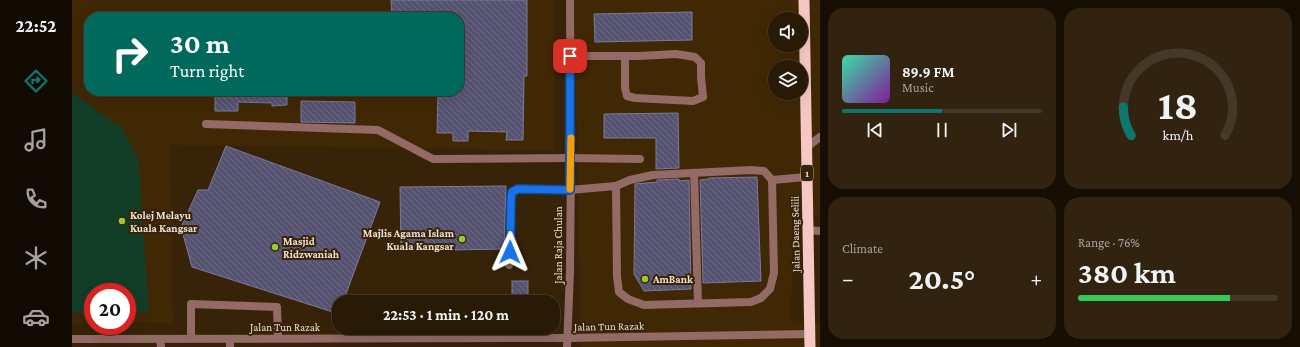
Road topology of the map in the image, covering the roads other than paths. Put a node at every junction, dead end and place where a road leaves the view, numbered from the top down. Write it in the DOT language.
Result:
graph roads {
  1 [pos="570,0"];
  2 [pos="804,0"];
  3 [pos="570,56"];
  4 [pos="625,56"];
  5 [pos="206,124"];
  6 [pos="820,137"];
  7 [pos="807,147"];
  8 [pos="571,158"];
  9 [pos="640,160"];
  10 [pos="694,173"];
  11 [pos="807,177"];
  12 [pos="772,180"];
  13 [pos="616,186"];
  14 [pos="570,190"];
  15 [pos="808,230"];
  16 [pos="820,231"];
  17 [pos="509,266"];
  18 [pos="698,303"];
  19 [pos="810,334"];
  20 [pos="191,338"];
  21 [pos="278,338"];
  22 [pos="567,338"];
  23 [pos="72,339"];
  24 [pos="161,343"];
  25 [pos="230,343"];
  26 [pos="567,347"];
  27 [pos="810,347"];
  1 -- 3 [label="street, Jalan Raja Chulan"];
  2 -- 7 [label="highway, Jalan Daeng Selili / 1"];
  3 -- 4 [label="street"];
  3 -- 8 [label="street, Jalan Raja Chulan"];
  4 -- 4 [label="street"];
  5 -- 8 [label="street"];
  6 -- 7 [label="street"];
  7 -- 11 [label="highway, Jalan Daeng Selili / 1"];
  8 -- 9 [label="street"];
  8 -- 14 [label="street, Jalan Raja Chulan"];
  10 -- 12 [label="street"];
  10 -- 13 [label="street"];
  10 -- 18 [label="street"];
  11 -- 12 [label="street"];
  11 -- 15 [label="highway, Jalan Daeng Selili / 1"];
  12 -- 18 [label="street"];
  13 -- 14 [label="street"];
  13 -- 18 [label="street"];
  14 -- 17 [label="street"];
  14 -- 22 [label="street, Jalan Raja Chulan"];
  15 -- 16 [label="street"];
  15 -- 19 [label="highway, Jalan Daeng Selili / 1"];
  19 -- 22 [label="street, Jalan Tun Razak"];
  19 -- 27 [label="highway, Jalan Daeng Selili / 1"];
  20 -- 21 [label="street"];
  20 -- 24 [label="street, Jalan Tun Razak"];
  20 -- 25 [label="street, Jalan Tun Razak"];
  21 -- 22 [label="street, Jalan Tun Razak"];
  21 -- 25 [label="street, Jalan Tun Razak"];
  22 -- 26 [label="street, Jalan Raja Chulan"];
  23 -- 24 [label="street, Jalan Tun Razak"];
}
